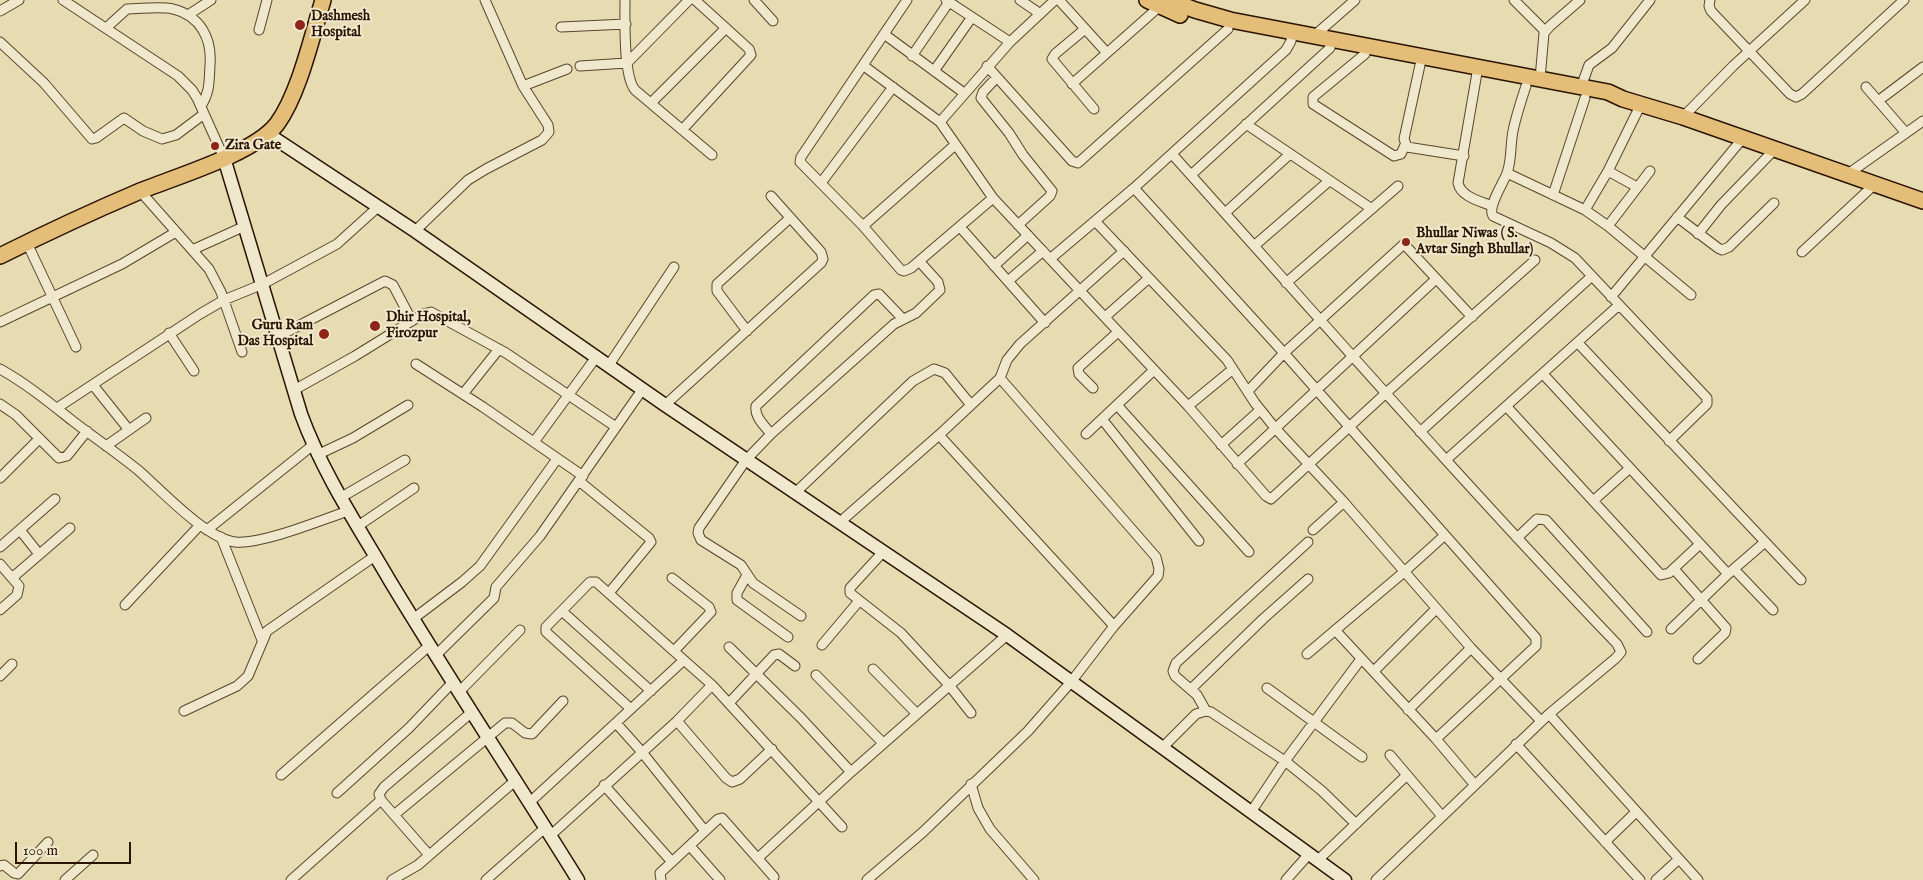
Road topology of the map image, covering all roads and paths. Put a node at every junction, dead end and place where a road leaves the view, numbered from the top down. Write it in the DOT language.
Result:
graph roads {
  1 [pos="19,0"];
  2 [pos="63,0"];
  3 [pos="211,0"];
  4 [pos="267,0"];
  5 [pos="323,0"];
  6 [pos="485,0"];
  7 [pos="625,0"];
  8 [pos="689,0"];
  9 [pos="695,0"];
  10 [pos="754,0"];
  11 [pos="907,0"];
  12 [pos="1020,0"];
  13 [pos="1057,0"];
  14 [pos="1355,0"];
  15 [pos="1514,0"];
  16 [pos="1580,0"];
  17 [pos="1650,0"];
  18 [pos="1710,0"];
  19 [pos="1805,0"];
  20 [pos="1904,0"];
  21 [pos="947,1"];
  22 [pos="1159,2"];
  23 [pos="0,11"];
  24 [pos="1039,14"];
  25 [pos="188,15"];
  26 [pos="972,17"];
  27 [pos="773,21"];
  28 [pos="626,24"];
  29 [pos="106,28"];
  30 [pos="561,28"];
  31 [pos="726,28"];
  32 [pos="1085,29"];
  33 [pos="1228,29"];
  34 [pos="259,30"];
  35 [pos="1545,32"];
  36 [pos="884,34"];
  37 [pos="1291,36"];
  38 [pos="1314,36"];
  39 [pos="0,42"];
  40 [pos="1010,42"];
  41 [pos="1330,48"];
  42 [pos="1750,51"];
  43 [pos="1106,53"];
  44 [pos="1365,54"];
  45 [pos="912,56"];
  46 [pos="627,63"];
  47 [pos="1420,65"];
  48 [pos="580,66"];
  49 [pos="864,66"];
  50 [pos="987,66"];
  51 [pos="1923,66"];
  52 [pos="568,69"];
  53 [pos="934,71"];
  54 [pos="1478,72"];
  55 [pos="997,77"];
  56 [pos="1533,83"];
  57 [pos="1072,84"];
  58 [pos="523,86"];
  59 [pos="893,87"];
  60 [pos="1866,87"];
  61 [pos="964,93"];
  62 [pos="1583,93"];
  63 [pos="1878,101"];
  64 [pos="651,103"];
  65 [pos="1642,104"];
  66 [pos="1094,108"];
  67 [pos="202,110"];
  68 [pos="1683,117"];
  69 [pos="1923,121"];
  70 [pos="940,122"];
  71 [pos="1246,124"];
  72 [pos="682,130"];
  73 [pos="1906,133"];
  74 [pos="268,134"];
  75 [pos="1743,138"];
  76 [pos="955,144"];
  77 [pos="1405,145"];
  78 [pos="1775,149"];
  79 [pos="1172,154"];
  80 [pos="1290,154"];
  81 [pos="712,155"];
  82 [pos="1464,156"];
  83 [pos="224,158"];
  84 [pos="1608,171"];
  85 [pos="1650,171"];
  86 [pos="1507,172"];
  87 [pos="1848,174"];
  88 [pos="1191,175"];
  89 [pos="1330,181"];
  90 [pos="821,183"];
  91 [pos="1874,184"];
  92 [pos="1398,186"];
  93 [pos="1637,187"];
  94 [pos="1134,188"];
  95 [pos="140,191"];
  96 [pos="1553,194"];
  97 [pos="771,196"];
  98 [pos="993,198"];
  99 [pos="1923,201"];
  100 [pos="1774,203"];
  101 [pos="1492,206"];
  102 [pos="378,207"];
  103 [pos="1372,209"];
  104 [pos="1585,210"];
  105 [pos="1225,213"];
  106 [pos="1678,217"];
  107 [pos="790,218"];
  108 [pos="1095,221"];
  109 [pos="1018,225"];
  110 [pos="245,226"];
  111 [pos="863,226"];
  112 [pos="1608,226"];
  113 [pos="960,227"];
  114 [pos="415,231"];
  115 [pos="176,232"];
  116 [pos="1698,234"];
  117 [pos="1028,236"];
  118 [pos="27,243"];
  119 [pos="1254,246"];
  120 [pos="192,250"];
  121 [pos="1043,251"];
  122 [pos="1124,251"];
  123 [pos="1802,252"];
  124 [pos="0,256"];
  125 [pos="1644,256"];
  126 [pos="1050,259"];
  127 [pos="1535,260"];
  128 [pos="919,261"];
  129 [pos="674,266"];
  130 [pos="994,266"];
  131 [pos="1592,276"];
  132 [pos="1149,278"];
  133 [pos="1436,278"];
  134 [pos="1008,282"];
  135 [pos="1286,282"];
  136 [pos="263,284"];
  137 [pos="1081,291"];
  138 [pos="1691,295"];
  139 [pos="53,297"];
  140 [pos="1612,297"];
  141 [pos="224,300"];
  142 [pos="1619,305"];
  143 [pos="1105,317"];
  144 [pos="1472,317"];
  145 [pos="903,318"];
  146 [pos="412,321"];
  147 [pos="0,322"];
  148 [pos="1320,322"];
  149 [pos="1044,323"];
  150 [pos="747,330"];
  151 [pos="1118,332"];
  152 [pos="169,334"];
  153 [pos="279,336"];
  154 [pos="1578,343"];
  155 [pos="76,347"];
  156 [pos="499,350"];
  157 [pos="242,352"];
  158 [pos="1284,353"];
  159 [pos="597,356"];
  160 [pos="1352,356"];
  161 [pos="416,364"];
  162 [pos="609,365"];
  163 [pos="0,369"];
  164 [pos="1233,369"];
  165 [pos="1154,370"];
  166 [pos="194,371"];
  167 [pos="1543,374"];
  168 [pos="1000,378"];
  169 [pos="93,385"];
  170 [pos="1093,388"];
  171 [pos="294,390"];
  172 [pos="642,390"];
  173 [pos="1316,390"];
  174 [pos="1248,391"];
  175 [pos="1386,393"];
  176 [pos="463,394"];
  177 [pos="568,395"];
  178 [pos="408,405"];
  179 [pos="665,405"];
  180 [pos="971,405"];
  181 [pos="1117,405"];
  182 [pos="1188,406"];
  183 [pos="1506,407"];
  184 [pos="2,408"];
  185 [pos="57,408"];
  186 [pos="1260,410"];
  187 [pos="146,418"];
  188 [pos="1102,419"];
  189 [pos="616,427"];
  190 [pos="1349,427"];
  191 [pos="1275,428"];
  192 [pos="128,430"];
  193 [pos="87,431"];
  194 [pos="1420,432"];
  195 [pos="771,434"];
  196 [pos="1086,434"];
  197 [pos="939,435"];
  198 [pos="39,439"];
  199 [pos="1669,441"];
  200 [pos="534,442"];
  201 [pos="1221,445"];
  202 [pos="106,446"];
  203 [pos="315,450"];
  204 [pos="557,459"];
  205 [pos="405,460"];
  206 [pos="746,460"];
  207 [pos="1446,460"];
  208 [pos="1237,464"];
  209 [pos="1310,464"];
  210 [pos="1630,468"];
  211 [pos="0,478"];
  212 [pos="581,479"];
  213 [pos="414,488"];
  214 [pos="795,493"];
  215 [pos="340,498"];
  216 [pos="55,499"];
  217 [pos="1593,501"];
  218 [pos="1344,502"];
  219 [pos="348,512"];
  220 [pos="839,523"];
  221 [pos="358,526"];
  222 [pos="204,527"];
  223 [pos="70,528"];
  224 [pos="20,530"];
  225 [pos="1313,530"];
  226 [pos="1445,535"];
  227 [pos="221,537"];
  228 [pos="1517,538"];
  229 [pos="1199,541"];
  230 [pos="1308,542"];
  231 [pos="1765,542"];
  232 [pos="1700,544"];
  233 [pos="0,547"];
  234 [pos="883,552"];
  235 [pos="1249,552"];
  236 [pos="39,554"];
  237 [pos="375,556"];
  238 [pos="0,565"];
  239 [pos="1674,569"];
  240 [pos="1404,572"];
  241 [pos="1731,572"];
  242 [pos="746,575"];
  243 [pos="12,578"];
  244 [pos="672,578"];
  245 [pos="1308,579"];
  246 [pos="1801,580"];
  247 [pos="609,593"];
  248 [pos="1701,600"];
  249 [pos="859,601"];
  250 [pos="125,604"];
  251 [pos="1436,609"];
  252 [pos="0,610"];
  253 [pos="1773,610"];
  254 [pos="563,612"];
  255 [pos="801,616"];
  256 [pos="413,619"];
  257 [pos="1114,626"];
  258 [pos="1671,629"];
  259 [pos="520,630"];
  260 [pos="1335,630"];
  261 [pos="1646,632"];
  262 [pos="1007,635"];
  263 [pos="788,637"];
  264 [pos="262,640"];
  265 [pos="822,645"];
  266 [pos="729,647"];
  267 [pos="1471,648"];
  268 [pos="433,650"];
  269 [pos="674,651"];
  270 [pos="1307,654"];
  271 [pos="1361,659"];
  272 [pos="684,660"];
  273 [pos="1698,660"];
  274 [pos="12,664"];
  275 [pos="795,666"];
  276 [pos="873,669"];
  277 [pos="1374,671"];
  278 [pos="757,674"];
  279 [pos="816,675"];
  280 [pos="0,676"];
  281 [pos="1501,680"];
  282 [pos="1071,682"];
  283 [pos="712,685"];
  284 [pos="949,685"];
  285 [pos="456,687"];
  286 [pos="1267,688"];
  287 [pos="1190,689"];
  288 [pos="651,691"];
  289 [pos="563,701"];
  290 [pos="729,703"];
  291 [pos="631,709"];
  292 [pos="1408,710"];
  293 [pos="184,711"];
  294 [pos="1206,711"];
  295 [pos="472,712"];
  296 [pos="971,713"];
  297 [pos="917,714"];
  298 [pos="1549,714"];
  299 [pos="677,721"];
  300 [pos="1540,721"];
  301 [pos="1315,722"];
  302 [pos="616,723"];
  303 [pos="487,736"];
  304 [pos="1436,740"];
  305 [pos="883,743"];
  306 [pos="1516,744"];
  307 [pos="1162,748"];
  308 [pos="772,749"];
  309 [pos="642,751"];
  310 [pos="1390,755"];
  311 [pos="1362,757"];
  312 [pos="1285,761"];
  313 [pos="851,772"];
  314 [pos="281,775"];
  315 [pos="1406,775"];
  316 [pos="516,780"];
  317 [pos="971,784"];
  318 [pos="1474,784"];
  319 [pos="604,785"];
  320 [pos="337,793"];
  321 [pos="381,800"];
  322 [pos="530,802"];
  323 [pos="819,802"];
  324 [pos="1251,812"];
  325 [pos="1636,812"];
  326 [pos="394,815"];
  327 [pos="1441,815"];
  328 [pos="1356,824"];
  329 [pos="842,827"];
  330 [pos="549,831"];
  331 [pos="705,831"];
  332 [pos="48,842"];
  333 [pos="1605,842"];
  334 [pos="690,846"];
  335 [pos="93,855"];
  336 [pos="430,856"];
  337 [pos="1313,857"];
  338 [pos="758,858"];
  339 [pos="1679,859"];
  340 [pos="672,862"];
  341 [pos="0,866"];
  342 [pos="774,877"];
  343 [pos="574,878"];
  344 [pos="65,880"];
  345 [pos="291,880"];
  346 [pos="392,880"];
  347 [pos="486,880"];
  348 [pos="661,880"];
  349 [pos="720,880"];
  350 [pos="867,880"];
  351 [pos="1034,880"];
  352 [pos="1286,880"];
  353 [pos="1345,880"];
  354 [pos="1376,880"];
  355 [pos="1640,880"];
  356 [pos="1656,880"];
  357 [pos="1698,880"];
  1 -- 23 [label="street"];
  2 -- 29 [label="street"];
  3 -- 25 [label="street"];
  4 -- 34 [label="street"];
  5 -- 74 [label="highway"];
  6 -- 58 [label="street"];
  7 -- 28 [label="street"];
  8 -- 46 [label="street"];
  9 -- 31 [label="street"];
  10 -- 27 [label="street"];
  11 -- 36 [label="street"];
  12 -- 24 [label="street"];
  13 -- 24 [label="street"];
  13 -- 32 [label="street"];
  14 -- 38 [label="street"];
  15 -- 35 [label="street"];
  16 -- 35 [label="street"];
  17 -- 62 [label="street"];
  18 -- 42 [label="street"];
  19 -- 42 [label="street"];
  20 -- 42 [label="street"];
  21 -- 26 [label="street"];
  21 -- 45 [label="street"];
  22 -- 33 [label="highway"];
  22 -- 37 [label="highway"];
  22 -- 43 [label="street"];
  24 -- 40 [label="street"];
  25 -- 29 [label="street"];
  25 -- 67 [label="street"];
  26 -- 40 [label="street"];
  26 -- 53 [label="street"];
  28 -- 30 [label="street"];
  28 -- 46 [label="street"];
  29 -- 67 [label="street"];
  31 -- 64 [label="street"];
  31 -- 72 [label="street"];
  32 -- 43 [label="street"];
  32 -- 57 [label="street"];
  33 -- 37 [label="highway"];
  33 -- 55 [label="street"];
  35 -- 56 [label="street"];
  36 -- 45 [label="street"];
  36 -- 49 [label="street"];
  37 -- 38 [label="highway"];
  37 -- 41 [label="highway"];
  37 -- 79 [label="street"];
  38 -- 54 [label="highway"];
  39 -- 67 [label="street"];
  40 -- 50 [label="street"];
  41 -- 44 [label="highway"];
  41 -- 71 [label="street"];
  42 -- 68 [label="street"];
  43 -- 57 [label="street"];
  44 -- 47 [label="highway"];
  44 -- 77 [label="street"];
  45 -- 53 [label="street"];
  46 -- 48 [label="street"];
  46 -- 64 [label="street"];
  47 -- 54 [label="highway"];
  47 -- 77 [label="street"];
  49 -- 59 [label="street"];
  49 -- 90 [label="street"];
  50 -- 55 [label="street"];
  50 -- 61 [label="street"];
  51 -- 63 [label="street"];
  52 -- 58 [label="street"];
  53 -- 61 [label="street"];
  54 -- 56 [label="highway"];
  54 -- 82 [label="street"];
  55 -- 109 [label="street"];
  56 -- 62 [label="highway"];
  56 -- 86 [label="street"];
  57 -- 66 [label="street"];
  58 -- 114 [label="street"];
  59 -- 70 [label="street"];
  59 -- 90 [label="street"];
  60 -- 63 [label="street"];
  61 -- 70 [label="street"];
  62 -- 65 [label="highway"];
  62 -- 96 [label="street"];
  63 -- 73 [label="street"];
  64 -- 72 [label="street"];
  65 -- 68 [label="highway"];
  65 -- 84 [label="street"];
  67 -- 83 [label="street"];
  68 -- 75 [label="highway"];
  69 -- 73 [label="street"];
  70 -- 76 [label="street"];
  71 -- 80 [label="street"];
  71 -- 88 [label="street"];
  72 -- 81 [label="street"];
  73 -- 87 [label="street"];
  74 -- 83 [label="highway"];
  74 -- 102 [label="street"];
  75 -- 78 [label="highway"];
  75 -- 106 [label="street"];
  76 -- 98 [label="street"];
  76 -- 111 [label="street"];
  77 -- 82 [label="street"];
  78 -- 87 [label="highway"];
  78 -- 116 [label="street"];
  79 -- 88 [label="street"];
  79 -- 94 [label="street"];
  80 -- 89 [label="street"];
  80 -- 105 [label="street"];
  82 -- 101 [label="street"];
  83 -- 95 [label="highway"];
  83 -- 110 [label="street"];
  84 -- 93 [label="street"];
  84 -- 104 [label="street"];
  85 -- 93 [label="street"];
  86 -- 96 [label="street"];
  86 -- 101 [label="street"];
  87 -- 91 [label="highway"];
  88 -- 105 [label="street"];
  89 -- 103 [label="street"];
  89 -- 119 [label="street"];
  90 -- 111 [label="street"];
  91 -- 99 [label="highway"];
  91 -- 123 [label="street"];
  92 -- 103 [label="street"];
  93 -- 112 [label="street"];
  94 -- 108 [label="street"];
  94 -- 158 [label="street"];
  95 -- 115 [label="street"];
  95 -- 118 [label="highway"];
  96 -- 104 [label="street"];
  97 -- 107 [label="street"];
  98 -- 109 [label="street"];
  98 -- 113 [label="street"];
  100 -- 116 [label="street"];
  101 -- 131 [label="street"];
  102 -- 114 [label="street"];
  102 -- 136 [label="street"];
  103 -- 135 [label="street"];
  104 -- 112 [label="street"];
  105 -- 119 [label="street"];
  106 -- 116 [label="street"];
  106 -- 125 [label="street"];
  107 -- 150 [label="street"];
  107 -- 150 [label="street"];
  108 -- 122 [label="street"];
  108 -- 126 [label="street"];
  109 -- 117 [label="street"];
  110 -- 120 [label="street"];
  110 -- 136 [label="street"];
  111 -- 128 [label="street"];
  112 -- 125 [label="street"];
  113 -- 128 [label="street"];
  113 -- 130 [label="street"];
  114 -- 159 [label="street"];
  115 -- 120 [label="street"];
  115 -- 139 [label="street"];
  117 -- 121 [label="street"];
  117 -- 130 [label="street"];
  118 -- 124 [label="highway"];
  118 -- 139 [label="street"];
  119 -- 135 [label="street"];
  120 -- 141 [label="street"];
  121 -- 126 [label="street"];
  121 -- 134 [label="street"];
  122 -- 132 [label="street"];
  122 -- 137 [label="street"];
  125 -- 138 [label="street"];
  125 -- 140 [label="street"];
  126 -- 137 [label="street"];
  127 -- 144 [label="street"];
  128 -- 145 [label="street"];
  129 -- 162 [label="street"];
  130 -- 134 [label="street"];
  131 -- 140 [label="street"];
  131 -- 194 [label="street"];
  132 -- 143 [label="street"];
  132 -- 164 [label="street"];
  133 -- 144 [label="street"];
  133 -- 148 [label="street"];
  133 -- 160 [label="street"];
  134 -- 149 [label="street"];
  135 -- 148 [label="street"];
  136 -- 141 [label="street"];
  136 -- 153 [label="street"];
  137 -- 143 [label="street"];
  137 -- 149 [label="street"];
  139 -- 147 [label="street"];
  139 -- 155 [label="street"];
  140 -- 142 [label="street"];
  141 -- 152 [label="street"];
  141 -- 157 [label="street"];
  142 -- 154 [label="street"];
  142 -- 199 [label="street"];
  143 -- 151 [label="street"];
  144 -- 175 [label="street"];
  145 -- 195 [label="street"];
  145 -- 195 [label="street"];
  146 -- 153 [label="street"];
  146 -- 156 [label="street"];
  146 -- 171 [label="street"];
  148 -- 158 [label="street"];
  148 -- 160 [label="street"];
  149 -- 168 [label="street"];
  150 -- 179 [label="street"];
  151 -- 165 [label="street"];
  151 -- 170 [label="street"];
  152 -- 166 [label="street"];
  152 -- 169 [label="street"];
  153 -- 171 [label="street"];
  154 -- 167 [label="street"];
  154 -- 199 [label="street"];
  156 -- 176 [label="street"];
  156 -- 177 [label="street"];
  158 -- 173 [label="street"];
  158 -- 174 [label="street"];
  159 -- 162 [label="street"];
  159 -- 177 [label="street"];
  160 -- 173 [label="street"];
  160 -- 175 [label="street"];
  161 -- 176 [label="street"];
  162 -- 172 [label="street"];
  163 -- 185 [label="street"];
  164 -- 174 [label="street"];
  164 -- 182 [label="street"];
  165 -- 181 [label="street"];
  165 -- 182 [label="street"];
  167 -- 183 [label="street"];
  167 -- 210 [label="street"];
  168 -- 180 [label="street"];
  168 -- 257 [label="street"];
  169 -- 185 [label="street"];
  169 -- 192 [label="street"];
  171 -- 203 [label="street"];
  172 -- 179 [label="street"];
  172 -- 189 [label="street"];
  173 -- 190 [label="street"];
  173 -- 191 [label="street"];
  174 -- 186 [label="street"];
  175 -- 190 [label="street"];
  175 -- 194 [label="street"];
  176 -- 200 [label="street"];
  177 -- 189 [label="street"];
  177 -- 200 [label="street"];
  178 -- 203 [label="street"];
  179 -- 206 [label="street"];
  180 -- 197 [label="street"];
  180 -- 214 [label="street"];
  181 -- 188 [label="street"];
  181 -- 235 [label="street"];
  182 -- 201 [label="street"];
  183 -- 207 [label="street"];
  183 -- 217 [label="street"];
  184 -- 198 [label="street"];
  185 -- 193 [label="street"];
  186 -- 191 [label="street"];
  186 -- 201 [label="street"];
  187 -- 192 [label="street"];
  188 -- 196 [label="street"];
  188 -- 229 [label="street"];
  189 -- 212 [label="street"];
  190 -- 209 [label="street"];
  190 -- 226 [label="street"];
  191 -- 208 [label="street"];
  191 -- 209 [label="street"];
  192 -- 202 [label="street"];
  193 -- 198 [label="street"];
  193 -- 202 [label="street"];
  194 -- 207 [label="street"];
  195 -- 206 [label="street"];
  197 -- 220 [label="street"];
  197 -- 257 [label="street"];
  198 -- 211 [label="street"];
  199 -- 231 [label="street"];
  200 -- 204 [label="street"];
  201 -- 208 [label="street"];
  202 -- 222 [label="street"];
  203 -- 215 [label="street"];
  203 -- 222 [label="street"];
  204 -- 212 [label="street"];
  204 -- 256 [label="street"];
  205 -- 215 [label="street"];
  206 -- 214 [label="street"];
  206 -- 242 [label="street"];
  207 -- 228 [label="street"];
  208 -- 209 [label="street"];
  209 -- 218 [label="street"];
  210 -- 217 [label="street"];
  210 -- 232 [label="street"];
  212 -- 247 [label="street"];
  212 -- 268 [label="street"];
  213 -- 221 [label="street"];
  214 -- 220 [label="street"];
  215 -- 219 [label="street"];
  216 -- 224 [label="street"];
  217 -- 239 [label="street"];
  218 -- 225 [label="street"];
  218 -- 240 [label="street"];
  219 -- 221 [label="street"];
  219 -- 227 [label="street"];
  220 -- 234 [label="street"];
  221 -- 237 [label="street"];
  222 -- 227 [label="street"];
  222 -- 250 [label="street"];
  223 -- 236 [label="street"];
  224 -- 233 [label="street"];
  224 -- 236 [label="street"];
  226 -- 240 [label="street"];
  226 -- 281 [label="street"];
  227 -- 264 [label="street"];
  228 -- 261 [label="street"];
  228 -- 298 [label="street"];
  230 -- 287 [label="street"];
  231 -- 241 [label="street"];
  231 -- 246 [label="street"];
  232 -- 239 [label="street"];
  232 -- 241 [label="street"];
  234 -- 249 [label="street"];
  234 -- 262 [label="street"];
  236 -- 243 [label="street"];
  237 -- 256 [label="street"];
  237 -- 264 [label="street"];
  238 -- 243 [label="street"];
  239 -- 248 [label="street"];
  240 -- 251 [label="street"];
  240 -- 260 [label="street"];
  241 -- 248 [label="street"];
  241 -- 253 [label="street"];
  242 -- 255 [label="street"];
  242 -- 263 [label="street"];
  243 -- 252 [label="street"];
  244 -- 269 [label="street"];
  245 -- 287 [label="street"];
  247 -- 254 [label="street"];
  247 -- 269 [label="street"];
  248 -- 258 [label="street"];
  248 -- 273 [label="street"];
  249 -- 265 [label="street"];
  249 -- 284 [label="street"];
  251 -- 267 [label="street"];
  251 -- 277 [label="street"];
  254 -- 288 [label="street"];
  254 -- 291 [label="street"];
  256 -- 268 [label="street"];
  257 -- 282 [label="street"];
  259 -- 285 [label="street"];
  260 -- 270 [label="street"];
  260 -- 271 [label="street"];
  262 -- 282 [label="street"];
  262 -- 284 [label="street"];
  264 -- 293 [label="street"];
  266 -- 278 [label="street"];
  267 -- 281 [label="street"];
  267 -- 292 [label="street"];
  268 -- 285 [label="street"];
  268 -- 314 [label="street"];
  269 -- 272 [label="street"];
  271 -- 277 [label="street"];
  271 -- 301 [label="street"];
  272 -- 283 [label="street"];
  272 -- 288 [label="street"];
  274 -- 280 [label="street"];
  275 -- 278 [label="street"];
  276 -- 297 [label="street"];
  277 -- 292 [label="street"];
  278 -- 290 [label="street"];
  278 -- 313 [label="street"];
  279 -- 305 [label="street"];
  281 -- 300 [label="street"];
  281 -- 304 [label="street"];
  282 -- 307 [label="street"];
  282 -- 317 [label="street"];
  283 -- 290 [label="street"];
  283 -- 299 [label="street"];
  284 -- 296 [label="street"];
  284 -- 297 [label="street"];
  285 -- 295 [label="street"];
  285 -- 320 [label="street"];
  286 -- 301 [label="street"];
  287 -- 294 [label="street"];
  288 -- 291 [label="street"];
  289 -- 303 [label="street"];
  290 -- 308 [label="street"];
  291 -- 302 [label="street"];
  292 -- 304 [label="street"];
  294 -- 307 [label="street"];
  294 -- 312 [label="street"];
  295 -- 303 [label="street"];
  295 -- 321 [label="street"];
  297 -- 305 [label="street"];
  298 -- 300 [label="street"];
  298 -- 325 [label="street"];
  299 -- 308 [label="street"];
  299 -- 309 [label="street"];
  300 -- 306 [label="street"];
  301 -- 311 [label="street"];
  301 -- 312 [label="street"];
  302 -- 309 [label="street"];
  302 -- 322 [label="street"];
  303 -- 316 [label="street"];
  303 -- 326 [label="street"];
  304 -- 318 [label="street"];
  305 -- 313 [label="street"];
  306 -- 318 [label="street"];
  306 -- 333 [label="street"];
  307 -- 324 [label="street"];
  308 -- 323 [label="street"];
  309 -- 319 [label="street"];
  309 -- 331 [label="street"];
  310 -- 315 [label="street"];
  312 -- 324 [label="street"];
  312 -- 328 [label="street"];
  313 -- 323 [label="street"];
  315 -- 327 [label="street"];
  315 -- 328 [label="street"];
  316 -- 322 [label="street"];
  316 -- 336 [label="street"];
  317 -- 350 [label="street"];
  317 -- 351 [label="street"];
  318 -- 327 [label="street"];
  319 -- 330 [label="street"];
  319 -- 340 [label="street"];
  321 -- 326 [label="street"];
  321 -- 345 [label="street"];
  322 -- 330 [label="street"];
  323 -- 329 [label="street"];
  323 -- 338 [label="street"];
  324 -- 337 [label="street"];
  325 -- 333 [label="street"];
  325 -- 339 [label="street"];
  326 -- 336 [label="street"];
  327 -- 354 [label="street"];
  328 -- 337 [label="street"];
  330 -- 343 [label="street"];
  330 -- 347 [label="street"];
  331 -- 334 [label="street"];
  331 -- 338 [label="street"];
  332 -- 341 [label="street"];
  333 -- 355 [label="street"];
  334 -- 340 [label="street"];
  334 -- 349 [label="street"];
  335 -- 344 [label="street"];
  336 -- 346 [label="street"];
  337 -- 352 [label="street"];
  337 -- 353 [label="street"];
  338 -- 342 [label="street"];
  339 -- 356 [label="street"];
  339 -- 357 [label="street"];
  340 -- 348 [label="street"];
}
